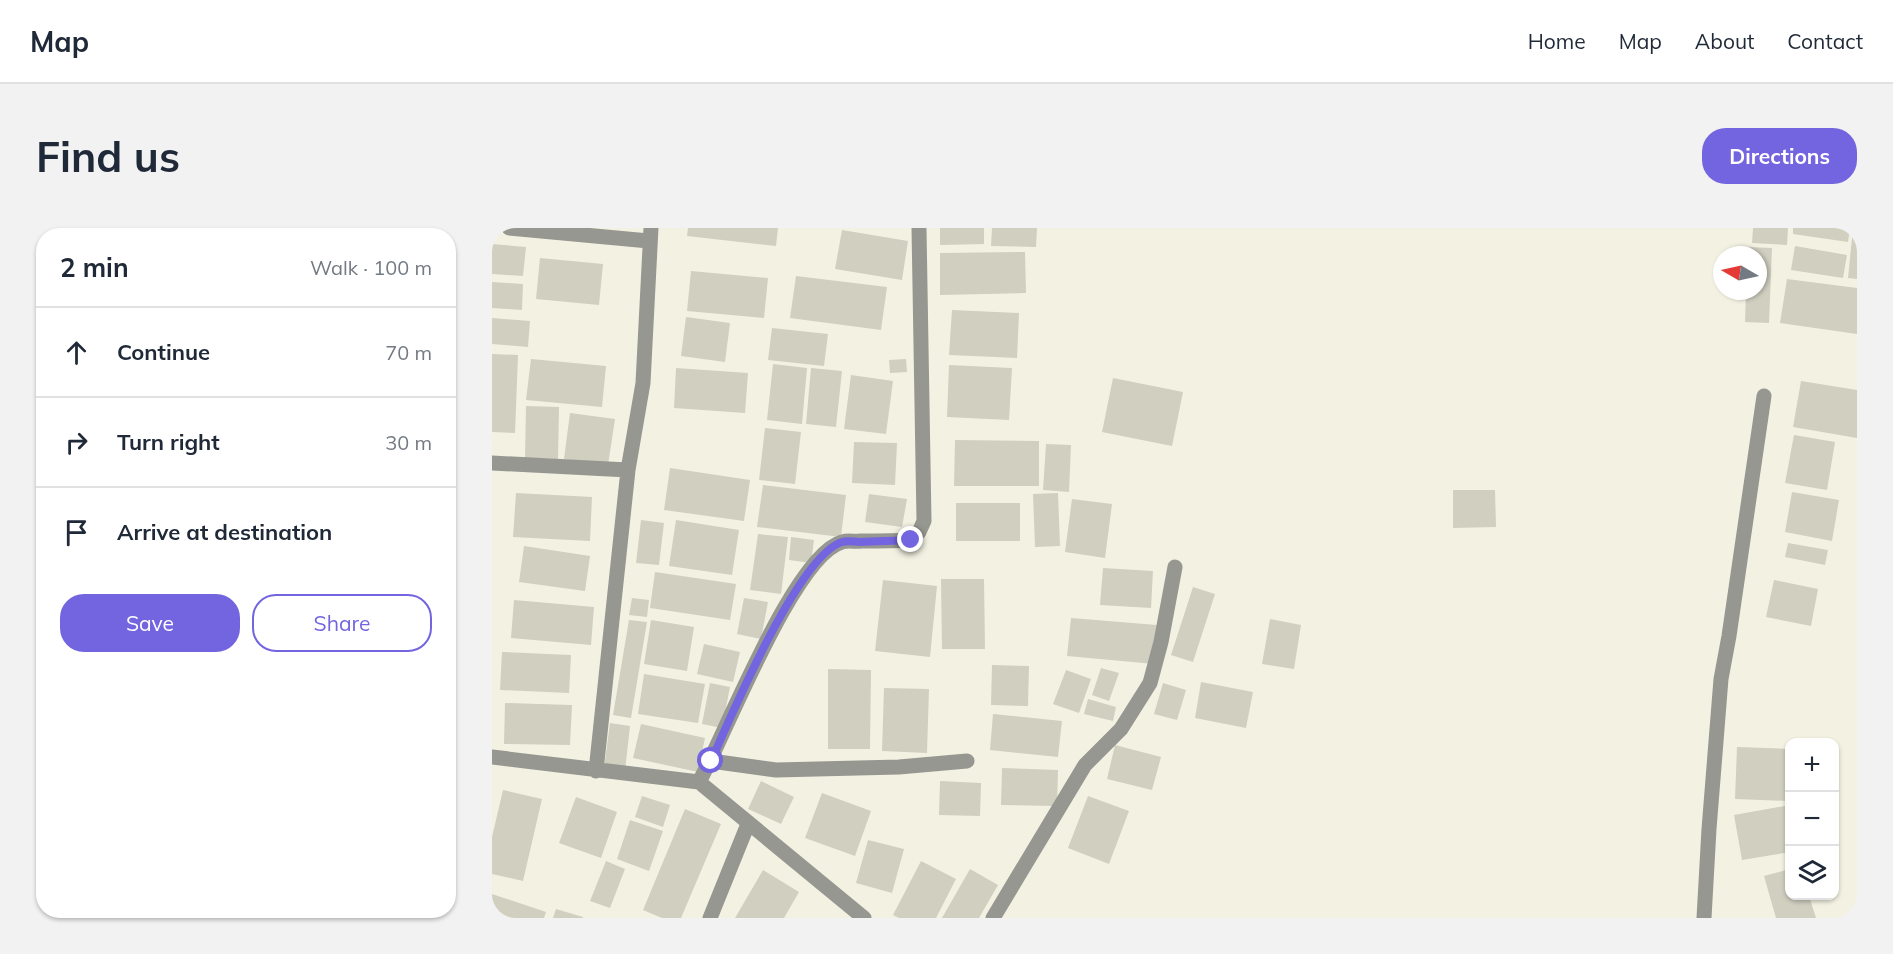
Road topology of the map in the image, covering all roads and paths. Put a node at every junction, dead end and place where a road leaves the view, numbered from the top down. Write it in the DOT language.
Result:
graph roads {
  1 [pos="509,228"];
  2 [pos="919,228"];
  3 [pos="650,234"];
  4 [pos="1764,396"];
  5 [pos="492,463"];
  6 [pos="628,470"];
  7 [pos="1175,567"];
  8 [pos="492,757"];
  9 [pos="711,761"];
  10 [pos="967,761"];
  11 [pos="596,771"];
  12 [pos="699,782"];
  13 [pos="748,824"];
  14 [pos="710,918"];
  15 [pos="864,918"];
  16 [pos="993,918"];
  17 [pos="1704,918"];
  1 -- 3 [label="street"];
  2 -- 9 [label="street"];
  3 -- 6 [label="street"];
  4 -- 17 [label="street"];
  5 -- 6 [label="street"];
  6 -- 11 [label="street"];
  7 -- 16 [label="street"];
  8 -- 11 [label="street"];
  9 -- 10 [label="street"];
  9 -- 12 [label="street"];
  11 -- 12 [label="street"];
  12 -- 13 [label="street"];
  13 -- 14 [label="street"];
  13 -- 15 [label="street"];
}
